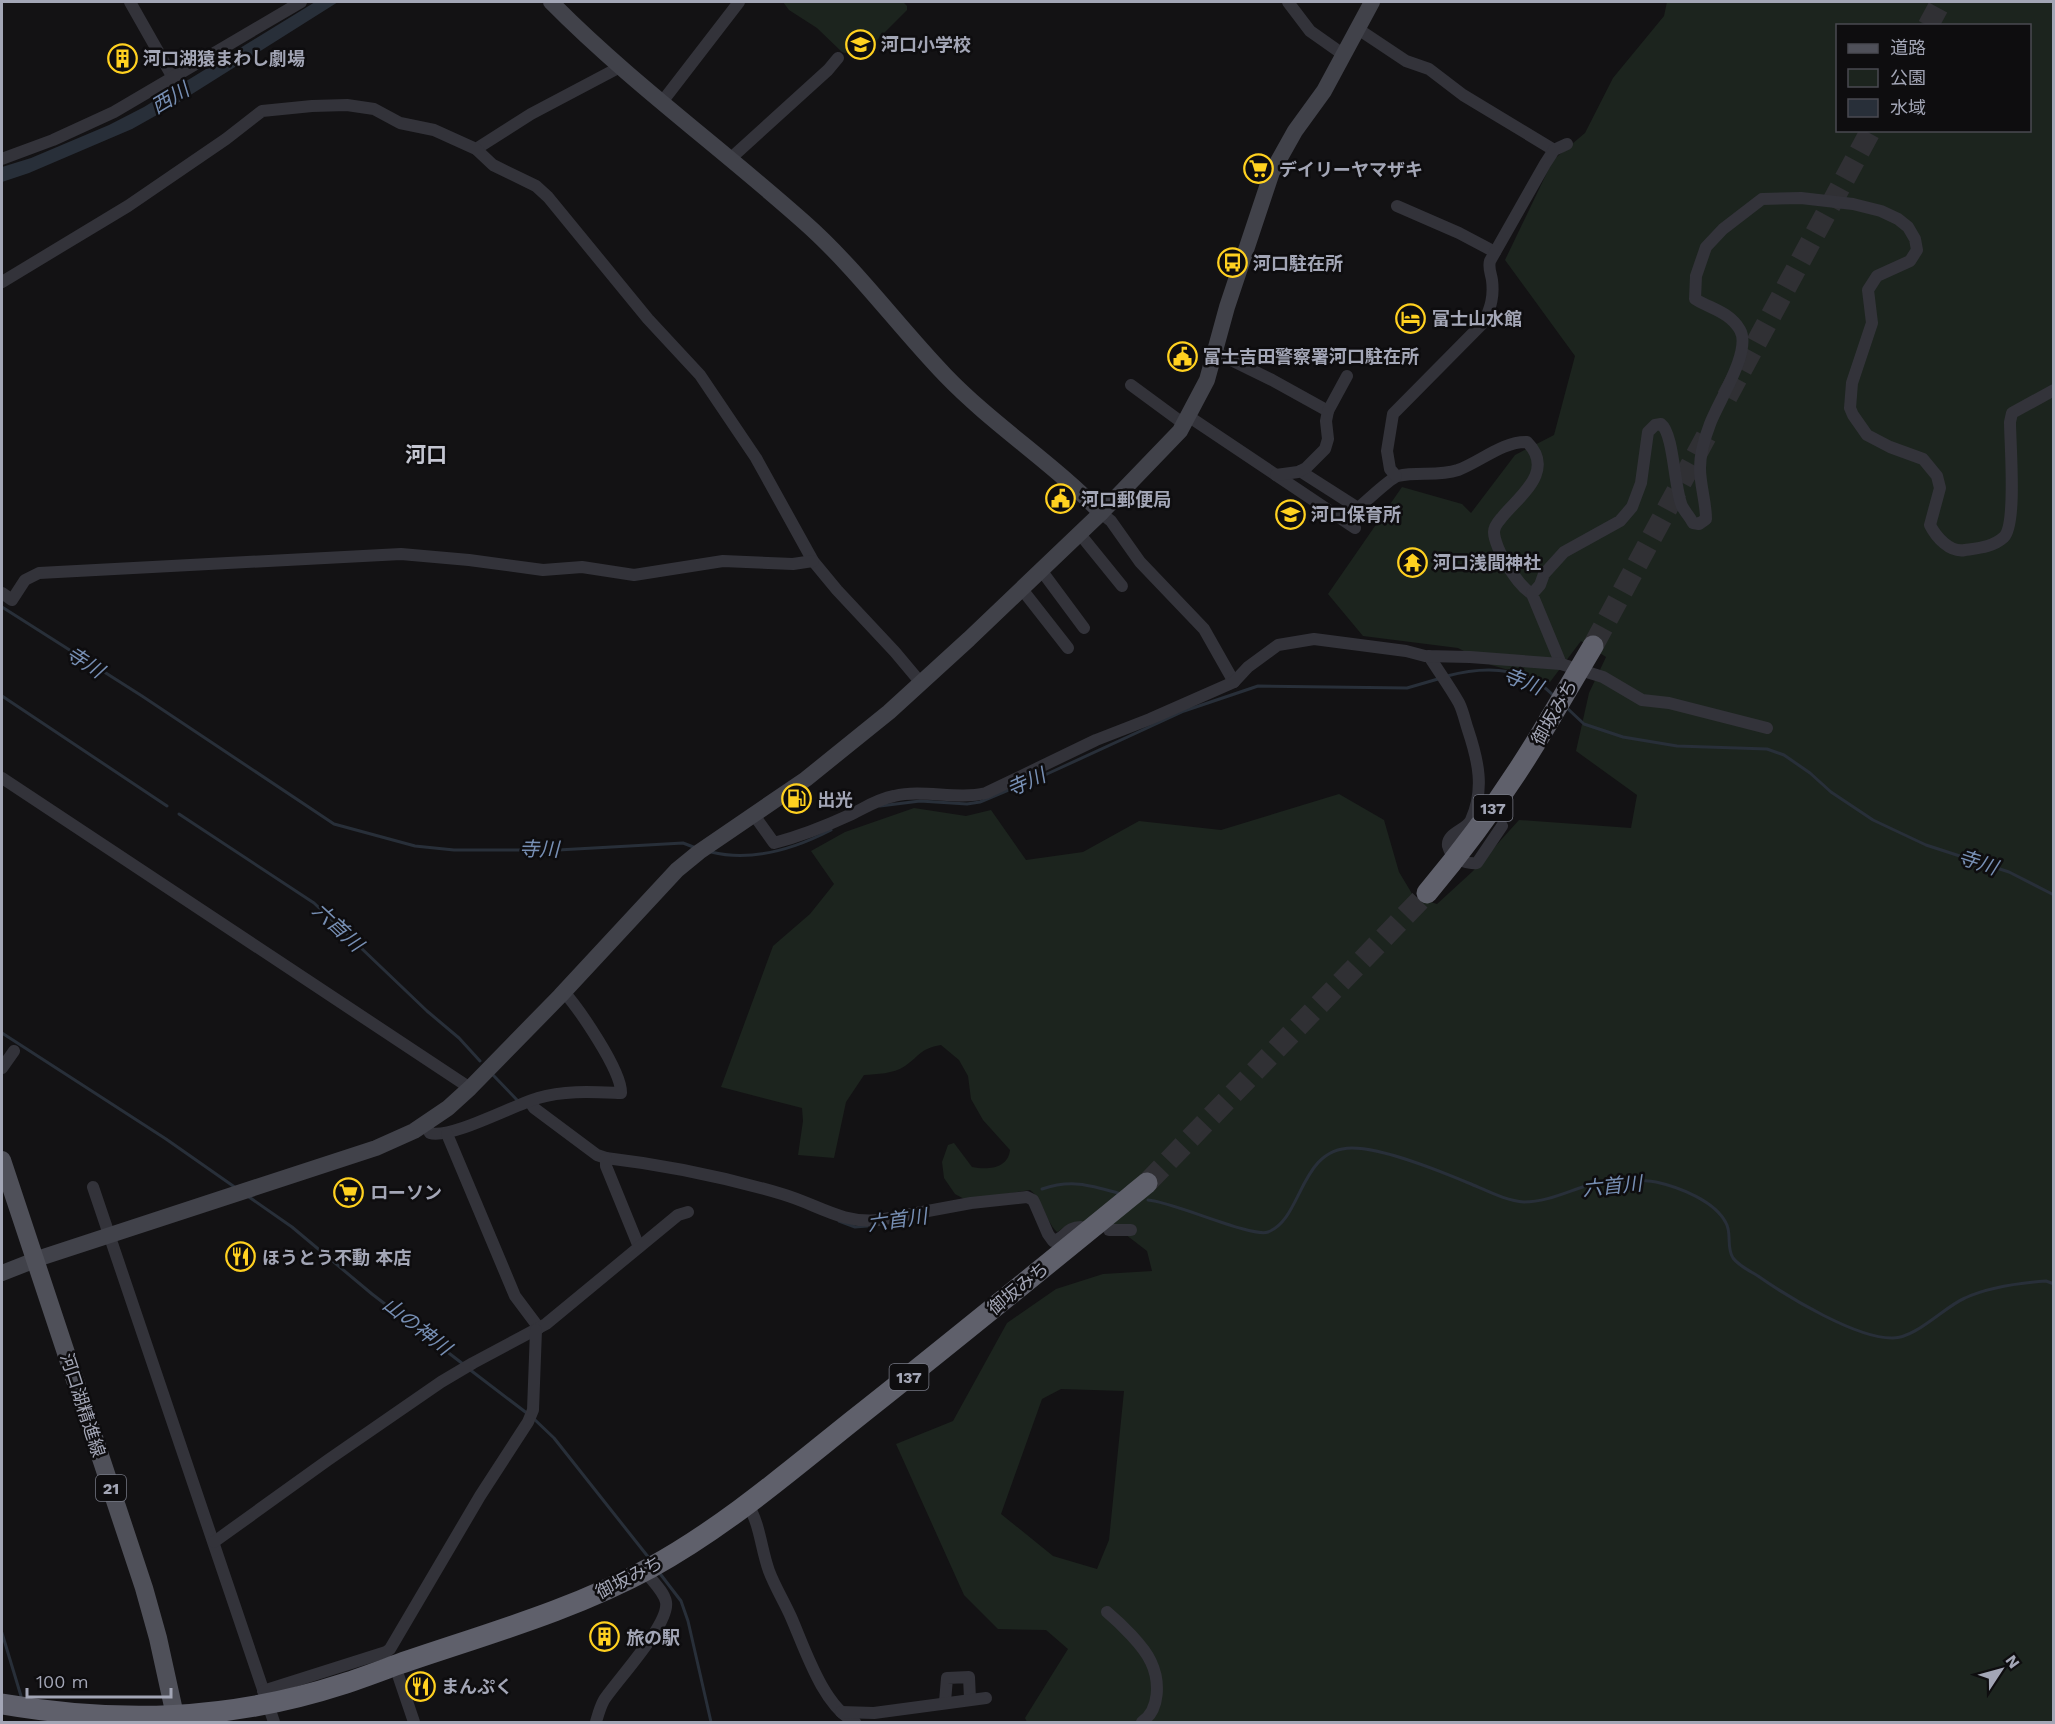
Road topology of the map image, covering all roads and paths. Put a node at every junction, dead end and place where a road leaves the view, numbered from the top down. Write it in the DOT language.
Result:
graph roads {
  1 [pos="130,2"];
  2 [pos="301,2"];
  3 [pos="550,2"];
  4 [pos="739,2"];
  5 [pos="1288,2"];
  6 [pos="1372,2"];
  7 [pos="1358,29"];
  8 [pos="1344,55"];
  9 [pos="838,58"];
  10 [pos="620,67"];
  11 [pos="172,76"];
  12 [pos="662,102"];
  13 [pos="1567,144"];
  14 [pos="476,149"];
  15 [pos="1554,150"];
  16 [pos="2,159"];
  17 [pos="729,159"];
  18 [pos="1397,206"];
  19 [pos="1495,252"];
  20 [pos="2,282"];
  21 [pos="1215,352"];
  22 [pos="1347,376"];
  23 [pos="1131,385"];
  24 [pos="2054,390"];
  25 [pos="1328,411"];
  26 [pos="1186,420"];
  27 [pos="1300,471"];
  28 [pos="1276,475"];
  29 [pos="1396,476"];
  30 [pos="1101,513"];
  31 [pos="1355,528"];
  32 [pos="1080,533"];
  33 [pos="813,561"];
  34 [pos="1041,570"];
  35 [pos="1122,586"];
  36 [pos="1021,588"];
  37 [pos="2,593"];
  38 [pos="1532,594"];
  39 [pos="1084,628"];
  40 [pos="1593,646"];
  41 [pos="1068,648"];
  42 [pos="1429,656"];
  43 [pos="1561,664"];
  44 [pos="1234,682"];
  45 [pos="921,683"];
  46 [pos="1767,728"];
  47 [pos="2,778"];
  48 [pos="754,815"];
  49 [pos="1502,826"];
  50 [pos="1456,858"];
  51 [pos="1427,893"];
  52 [pos="564,992"];
  53 [pos="14,1051"];
  54 [pos="2,1068"];
  55 [pos="470,1088"];
  56 [pos="530,1102"];
  57 [pos="425,1124"];
  58 [pos="447,1134"];
  59 [pos="606,1158"];
  60 [pos="2,1160"];
  61 [pos="1147,1184"];
  62 [pos="93,1187"];
  63 [pos="688,1212"];
  64 [pos="1082,1227"];
  65 [pos="1109,1230"];
  66 [pos="1131,1230"];
  67 [pos="110,1234"];
  68 [pos="639,1247"];
  69 [pos="35,1260"];
  70 [pos="2,1273"];
  71 [pos="537,1329"];
  72 [pos="748,1505"];
  73 [pos="214,1542"];
  74 [pos="652,1567"];
  75 [pos="1107,1612"];
  76 [pos="395,1666"];
  77 [pos="986,1698"];
  78 [pos="970,1699"];
  79 [pos="945,1702"];
  80 [pos="2,1704"];
  81 [pos="269,1708"];
  82 [pos="841,1712"];
  83 [pos="176,1721"];
  84 [pos="233,1722"];
  85 [pos="414,1722"];
  86 [pos="596,1722"];
  87 [pos="852,1722"];
  88 [pos="1142,1722"];
  1 -- 11 [label="street"];
  2 -- 11 [label="street"];
  3 -- 10 [label="street"];
  4 -- 12 [label="street"];
  5 -- 8 [label="street"];
  6 -- 7 [label="street"];
  7 -- 8 [label="street"];
  7 -- 15 [label="street"];
  8 -- 21 [label="street"];
  9 -- 17 [label="street"];
  10 -- 12 [label="street"];
  10 -- 14 [label="street"];
  11 -- 16 [label="street"];
  12 -- 17 [label="street"];
  13 -- 15 [label="street"];
  14 -- 20 [label="street"];
  14 -- 33 [label="street"];
  15 -- 19 [label="street"];
  17 -- 30 [label="street"];
  18 -- 19 [label="street"];
  19 -- 29 [label="street"];
  21 -- 25 [label="street"];
  21 -- 26 [label="street"];
  22 -- 25 [label="street"];
  23 -- 26 [label="street"];
  24 -- 38 [label="street"];
  25 -- 27 [label="street"];
  26 -- 28 [label="street"];
  26 -- 30 [label="street"];
  27 -- 28 [label="street"];
  27 -- 29 [label="street"];
  28 -- 31 [label="street"];
  29 -- 38 [label="street"];
  30 -- 32 [label="street"];
  30 -- 44 [label="street"];
  32 -- 34 [label="street"];
  32 -- 35 [label="street"];
  33 -- 37 [label="street"];
  33 -- 45 [label="street"];
  34 -- 36 [label="street"];
  34 -- 39 [label="street"];
  36 -- 41 [label="street"];
  36 -- 45 [label="street"];
  38 -- 43 [label="street"];
  40 -- 50 [label="highway, 御坂みち / 137, bridge"];
  42 -- 43 [label="street"];
  42 -- 44 [label="street"];
  42 -- 50 [label="street"];
  43 -- 46 [label="street"];
  44 -- 48 [label="street"];
  45 -- 48 [label="street"];
  47 -- 55 [label="street"];
  48 -- 52 [label="street"];
  49 -- 50 [label="street"];
  50 -- 51 [label="highway, 御坂みち / 137"];
  52 -- 55 [label="street"];
  52 -- 56 [label="street"];
  53 -- 54 [label="street"];
  55 -- 57 [label="street"];
  56 -- 58 [label="street"];
  56 -- 59 [label="street"];
  57 -- 58 [label="street"];
  57 -- 67 [label="street"];
  58 -- 71 [label="street"];
  59 -- 64 [label="street"];
  59 -- 68 [label="street"];
  60 -- 69 [label="main road, 河口湖精進線 / 21"];
  61 -- 72 [label="highway, 御坂みち / 137"];
  62 -- 67 [label="street"];
  63 -- 68 [label="street"];
  65 -- 66 [label="street"];
  67 -- 69 [label="street"];
  67 -- 73 [label="street"];
  68 -- 71 [label="street"];
  69 -- 70 [label="street"];
  69 -- 83 [label="main road, 河口湖精進線 / 21"];
  71 -- 73 [label="street"];
  71 -- 81 [label="street"];
  72 -- 74 [label="highway, 御坂みち / 137"];
  72 -- 82 [label="street"];
  73 -- 81 [label="street"];
  74 -- 76 [label="highway, 御坂みち / 137"];
  74 -- 86 [label="street"];
  75 -- 88 [label="street"];
  76 -- 81 [label="highway, 御坂みち / 137"];
  76 -- 85 [label="street"];
  77 -- 78 [label="street"];
  78 -- 79 [label="street"];
  78 -- 79 [label="street"];
  79 -- 82 [label="street"];
  80 -- 83 [label="highway, 御坂みち / 137"];
  81 -- 83 [label="highway, 御坂みち / 137"];
  81 -- 84 [label="highway"];
  82 -- 87 [label="street"];
}
